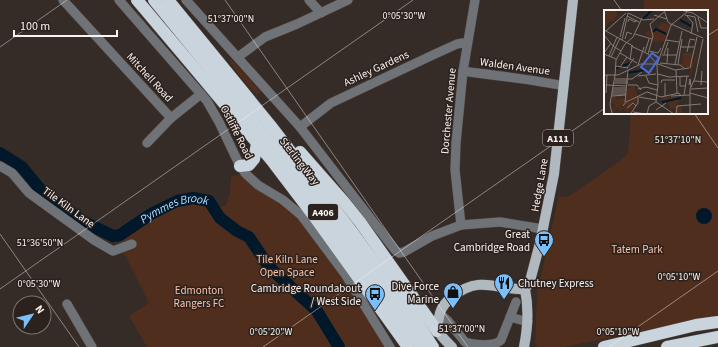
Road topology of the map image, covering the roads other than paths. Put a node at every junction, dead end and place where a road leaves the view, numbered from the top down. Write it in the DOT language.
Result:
graph roads {
  1 [pos="63,0"];
  2 [pos="119,0"];
  3 [pos="136,0"];
  4 [pos="154,0"];
  5 [pos="168,0"];
  6 [pos="186,0"];
  7 [pos="309,0"];
  8 [pos="348,0"];
  9 [pos="475,0"];
  10 [pos="573,0"];
  11 [pos="321,13"];
  12 [pos="467,44"];
  13 [pos="238,57"];
  14 [pos="463,71"];
  15 [pos="564,86"];
  16 [pos="201,94"];
  17 [pos="171,118"];
  18 [pos="270,124"];
  19 [pos="300,127"];
  20 [pos="147,143"];
  21 [pos="257,144"];
  22 [pos="0,166"];
  23 [pos="240,166"];
  24 [pos="461,225"];
  25 [pos="543,229"];
  26 [pos="132,244"];
  27 [pos="524,289"];
  28 [pos="516,302"];
  29 [pos="67,304"];
  30 [pos="440,314"];
  31 [pos="509,318"];
  32 [pos="528,322"];
  33 [pos="718,322"];
  34 [pos="438,331"];
  35 [pos="718,337"];
  36 [pos="421,345"];
  37 [pos="92,347"];
  38 [pos="390,347"];
  39 [pos="452,347"];
  40 [pos="524,347"];
  41 [pos="604,347"];
  42 [pos="667,347"];
  1 -- 17 [label="street, Mitchell Road"];
  2 -- 16 [label="street, Ostliffe Road"];
  3 -- 21 [label="highway, A406"];
  4 -- 36 [label="highway, Sterling Way / A406"];
  5 -- 18 [label="highway, Sterling Way / A406"];
  6 -- 13 [label="street"];
  7 -- 11 [label="street"];
  8 -- 11 [label="street"];
  9 -- 12 [label="street, Dorchester Avenue"];
  10 -- 15 [label="main road, Hedge Lane / A111"];
  11 -- 13 [label="street"];
  12 -- 14 [label="street, Dorchester Avenue"];
  12 -- 19 [label="street, Ashley Gardens"];
  13 -- 19 [label="street"];
  14 -- 15 [label="street, Walden Avenue"];
  14 -- 24 [label="street, Dorchester Avenue"];
  15 -- 25 [label="main road, Hedge Lane / A111"];
  16 -- 17 [label="street"];
  16 -- 23 [label="street, Ostliffe Road"];
  17 -- 20 [label="street"];
  18 -- 34 [label="highway, A406"];
  18 -- 36 [label="highway, Sterling Way / A406"];
  19 -- 24 [label="street"];
  21 -- 23 [label="highway"];
  21 -- 36 [label="highway, A406"];
  22 -- 26 [label="street, Tile Kiln Lane"];
  23 -- 38 [label="street, Ostliffe Road"];
  24 -- 25 [label="street"];
  25 -- 27 [label="main road, Hedge Lane / A111"];
  27 -- 30 [label="main road"];
  27 -- 32 [label="main road"];
  28 -- 31 [label="street"];
  29 -- 37 [label="street"];
  30 -- 31 [label="street"];
  30 -- 34 [label="main road"];
  31 -- 32 [label="street"];
  32 -- 40 [label="main road"];
  33 -- 41 [label="highway"];
  34 -- 39 [label="main road"];
  35 -- 42 [label="highway"];
}
